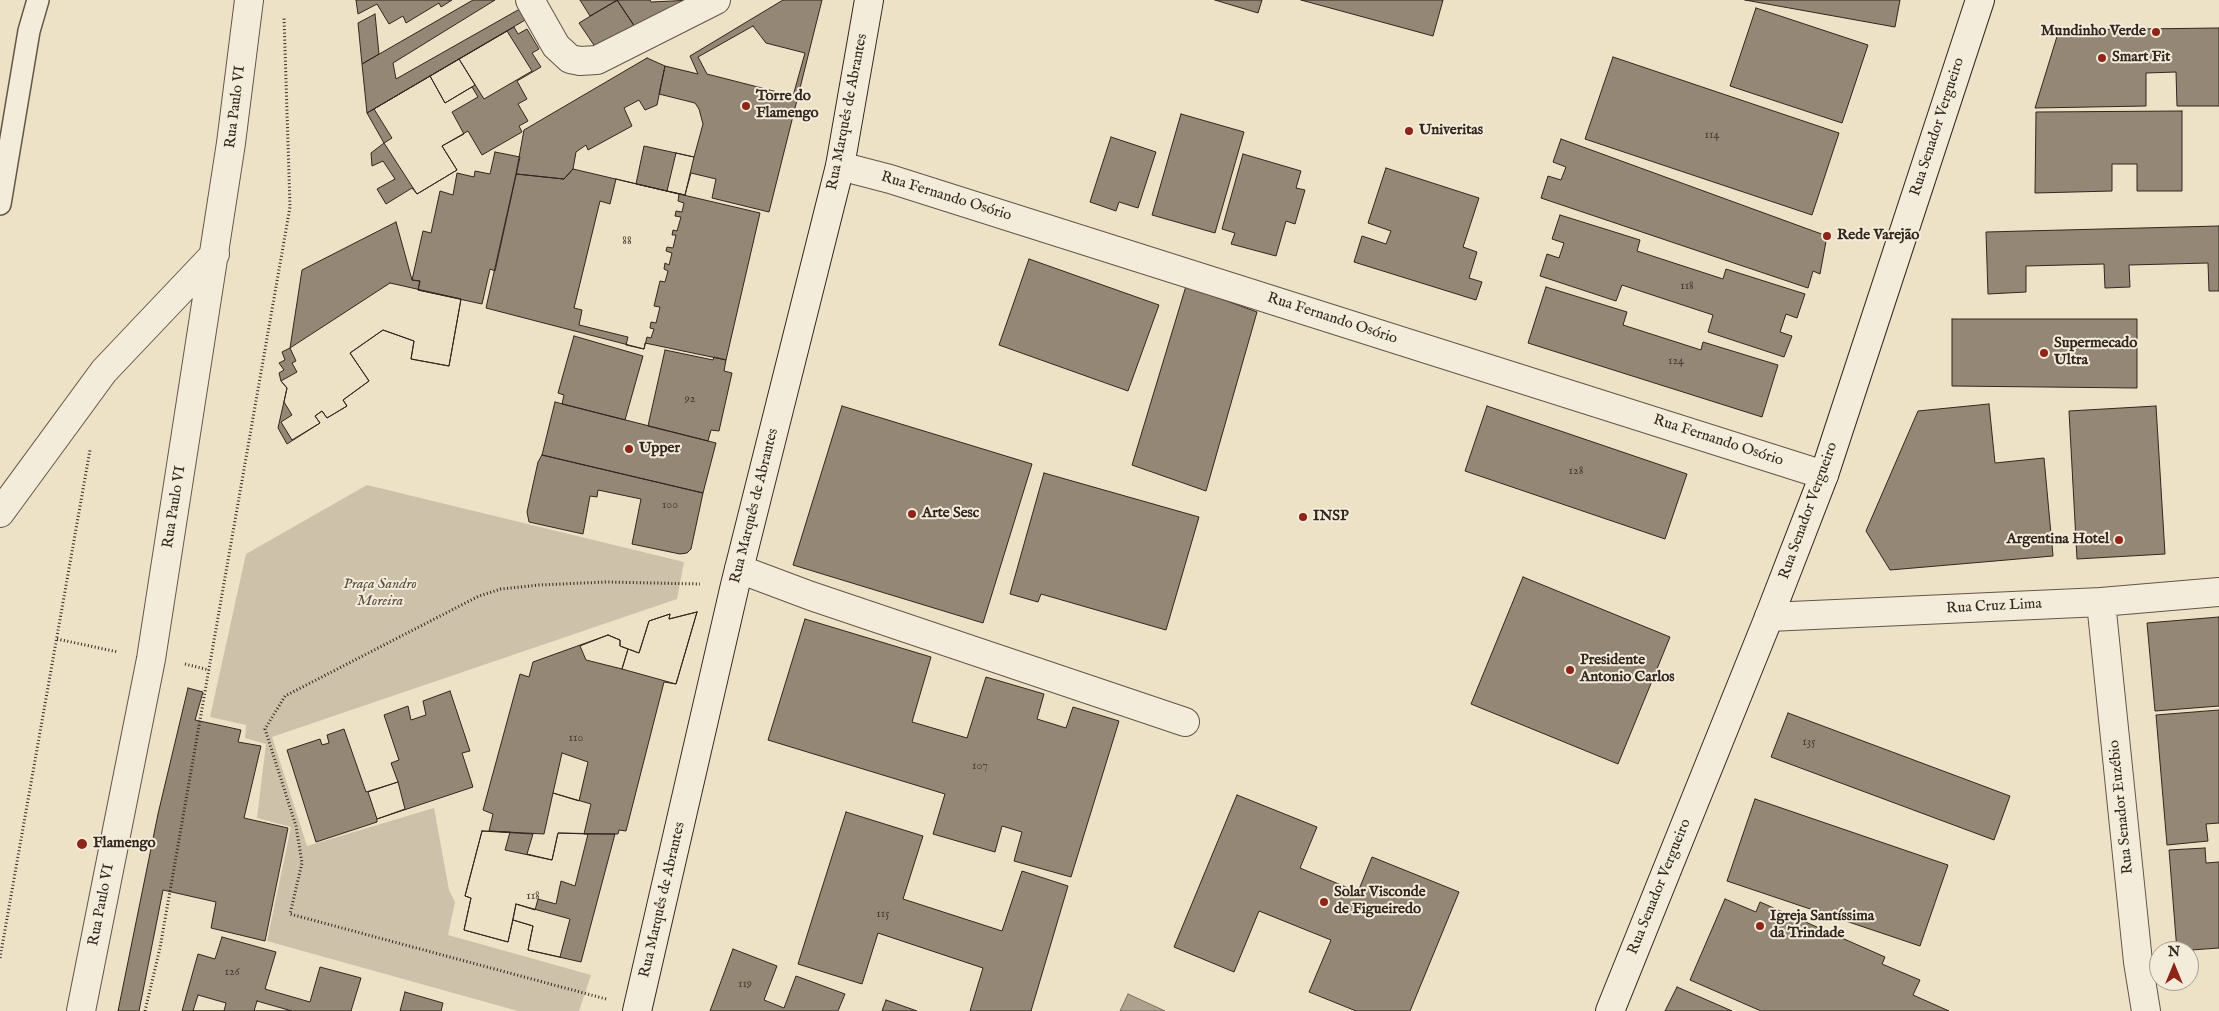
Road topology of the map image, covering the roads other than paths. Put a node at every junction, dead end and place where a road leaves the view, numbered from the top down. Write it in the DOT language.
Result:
graph roads {
  1 [pos="38,0"];
  2 [pos="249,0"];
  3 [pos="530,0"];
  4 [pos="716,0"];
  5 [pos="869,0"];
  6 [pos="1980,0"];
  7 [pos="840,166"];
  8 [pos="0,204"];
  9 [pos="214,254"];
  10 [pos="1824,474"];
  11 [pos="0,513"];
  12 [pos="737,577"];
  13 [pos="2219,592"];
  14 [pos="2101,602"];
  15 [pos="1769,617"];
  16 [pos="1185,722"];
  17 [pos="638,1009"];
  18 [pos="81,1011"];
  19 [pos="1610,1011"];
  20 [pos="2146,1011"];
  1 -- 8 [label="lane"];
  2 -- 9 [label="street, Rua Paulo VI"];
  3 -- 4 [label="street"];
  5 -- 7 [label="street, Rua Marquês de Abrantes"];
  6 -- 10 [label="street, Rua Senador Vergueiro"];
  7 -- 10 [label="street, Rua Fernando Osório"];
  7 -- 12 [label="street, Rua Marquês de Abrantes"];
  9 -- 11 [label="street"];
  9 -- 18 [label="street, Rua Paulo VI"];
  10 -- 15 [label="street, Rua Senador Vergueiro"];
  12 -- 16 [label="street"];
  12 -- 17 [label="street, Rua Marquês de Abrantes"];
  13 -- 14 [label="street, Rua Cruz Lima"];
  14 -- 15 [label="street, Rua Cruz Lima"];
  14 -- 20 [label="street, Rua Senador Euzébio"];
  15 -- 19 [label="street, Rua Senador Vergueiro"];
}
